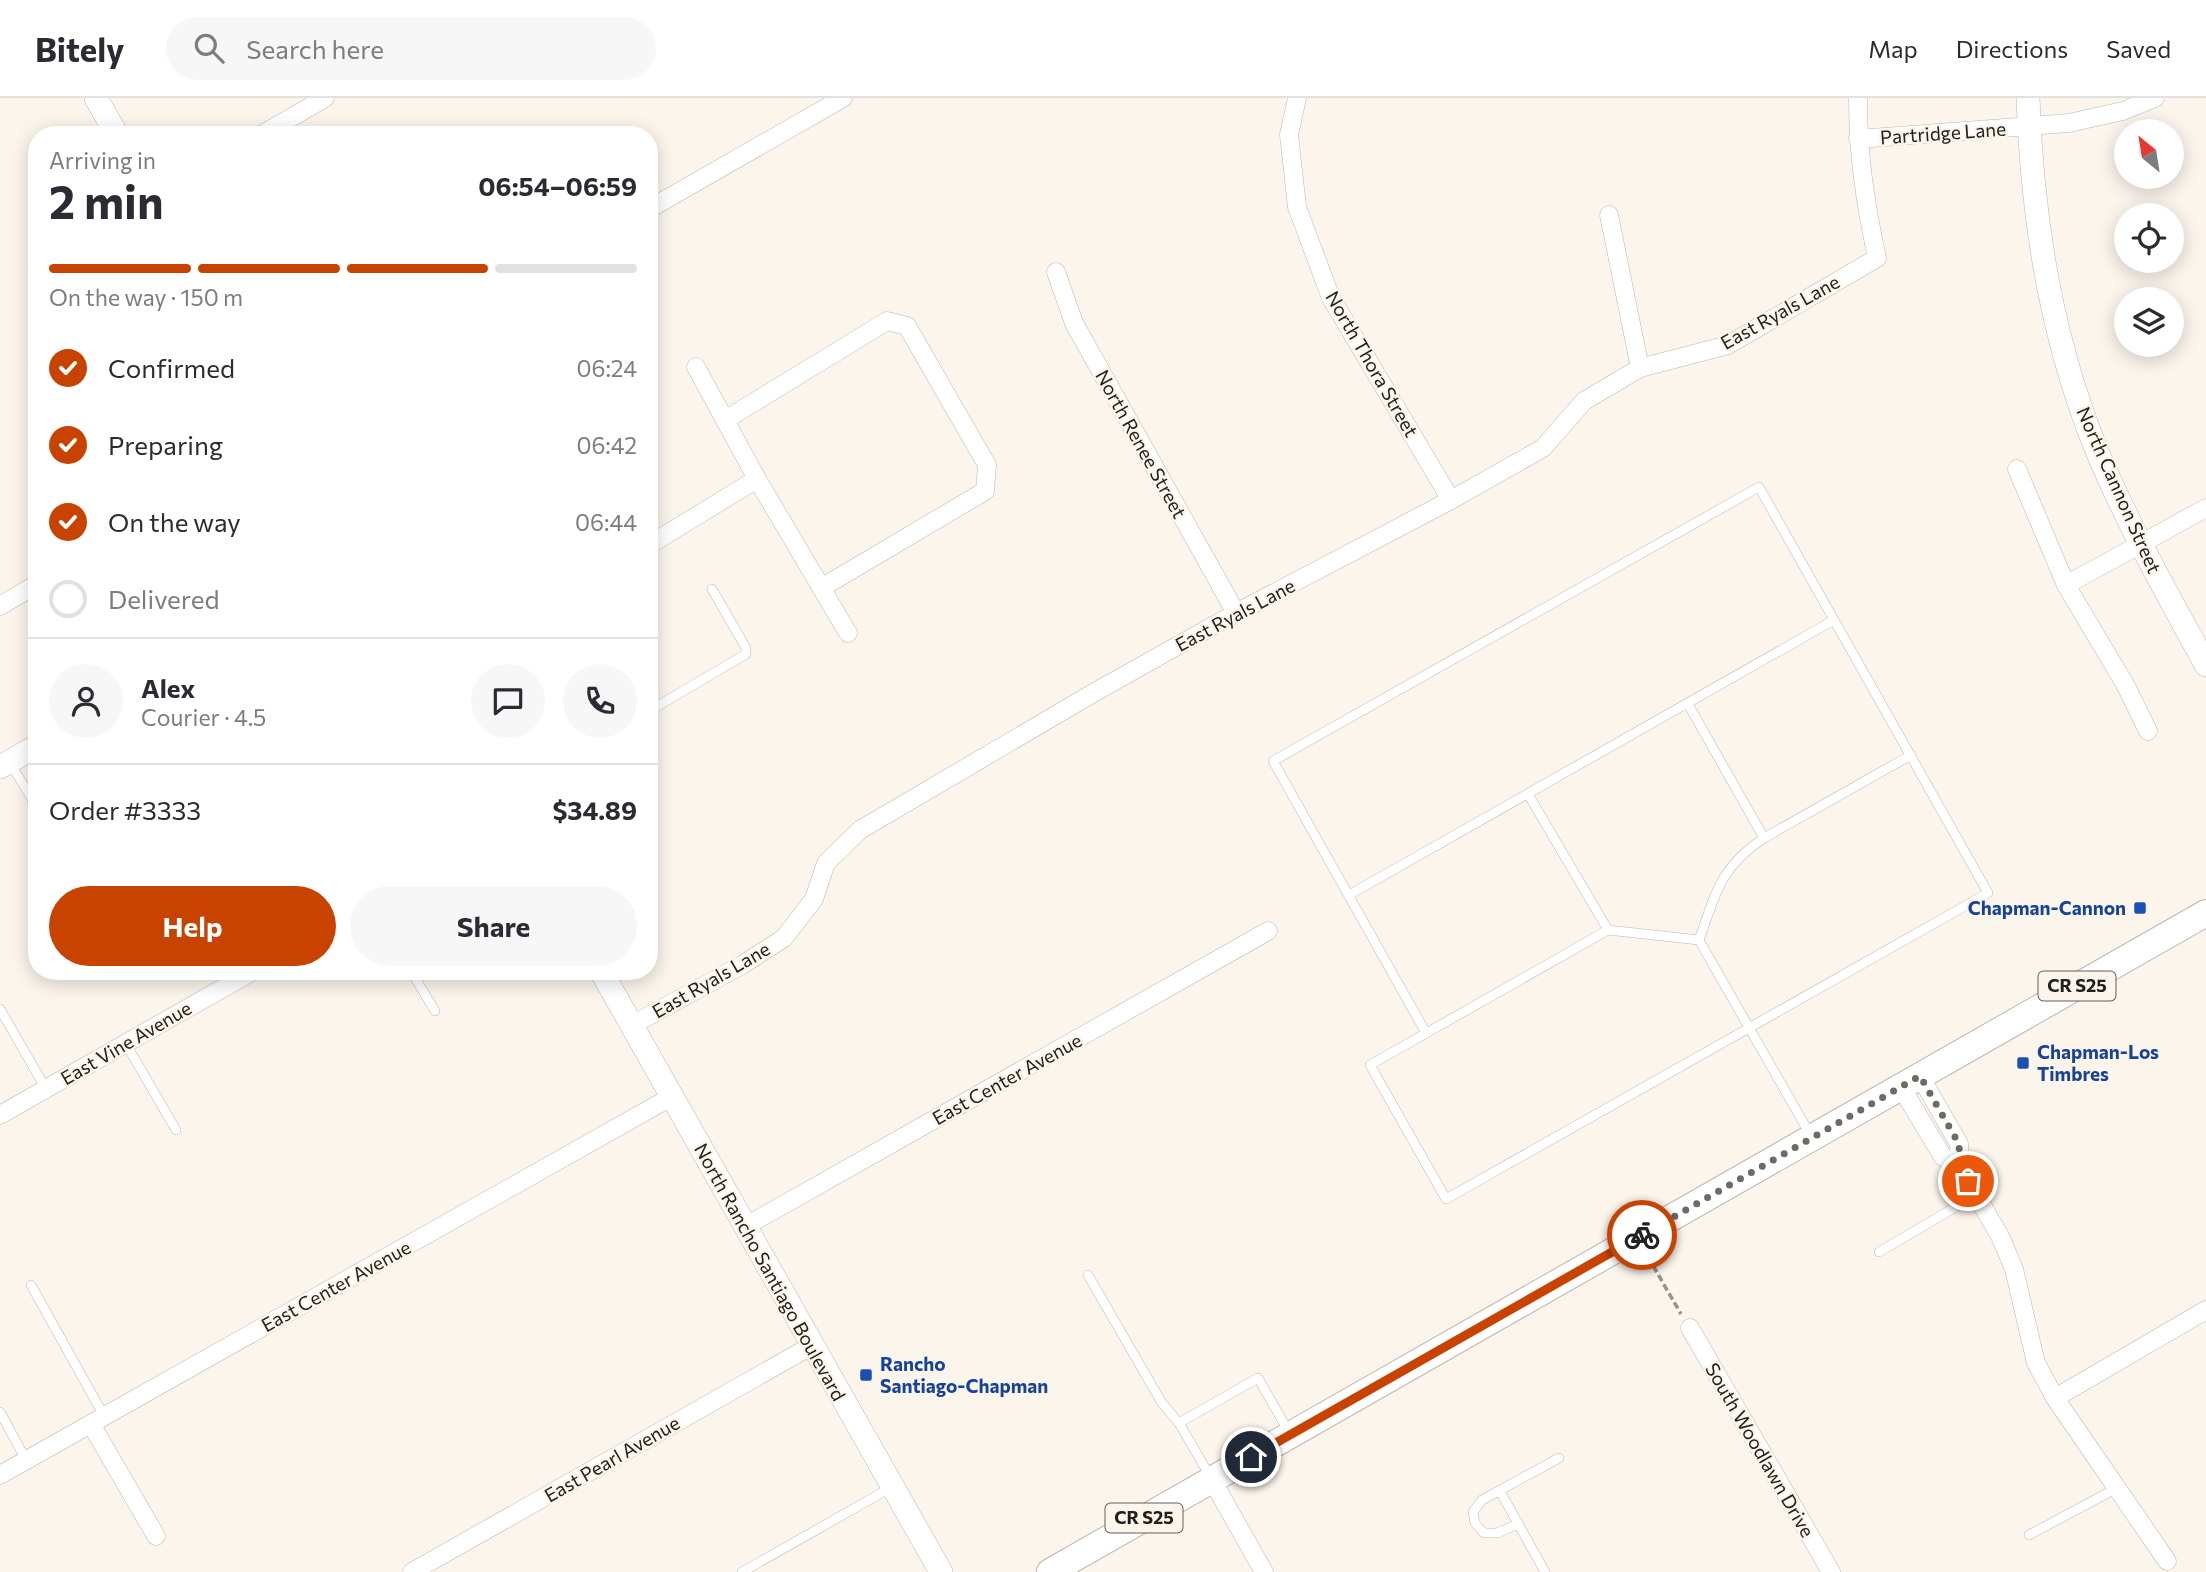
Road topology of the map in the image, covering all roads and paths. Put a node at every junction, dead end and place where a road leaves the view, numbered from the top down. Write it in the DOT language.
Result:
graph roads {
  1 [pos="96,98"];
  2 [pos="325,98"];
  3 [pos="1297,98"];
  4 [pos="1858,98"];
  5 [pos="2028,98"];
  6 [pos="2155,98"];
  7 [pos="835,100"];
  8 [pos="112,126"];
  9 [pos="277,126"];
  10 [pos="2029,127"];
  11 [pos="1858,139"];
  12 [pos="658,204"];
  13 [pos="1609,215"];
  14 [pos="1056,272"];
  15 [pos="696,367"];
  16 [pos="1640,368"];
  17 [pos="725,420"];
  18 [pos="2017,469"];
  19 [pos="757,480"];
  20 [pos="1451,500"];
  21 [pos="2206,508"];
  22 [pos="658,540"];
  23 [pos="2141,544"];
  24 [pos="2066,584"];
  25 [pos="821,588"];
  26 [pos="28,589"];
  27 [pos="712,589"];
  28 [pos="0,606"];
  29 [pos="1236,614"];
  30 [pos="1834,620"];
  31 [pos="848,633"];
  32 [pos="2206,665"];
  33 [pos="1688,704"];
  34 [pos="658,706"];
  35 [pos="2148,732"];
  36 [pos="28,751"];
  37 [pos="1911,755"];
  38 [pos="4,764"];
  39 [pos="1528,794"];
  40 [pos="28,795"];
  41 [pos="1763,838"];
  42 [pos="1349,895"];
  43 [pos="2205,915"];
  44 [pos="1608,930"];
  45 [pos="1268,931"];
  46 [pos="1699,940"];
  47 [pos="237,980"];
  48 [pos="416,980"];
  49 [pos="606,980"];
  50 [pos="0,1009"];
  51 [pos="435,1011"];
  52 [pos="632,1025"];
  53 [pos="1749,1027"];
  54 [pos="1426,1033"];
  55 [pos="126,1044"];
  56 [pos="1911,1081"];
  57 [pos="46,1089"];
  58 [pos="671,1097"];
  59 [pos="0,1115"];
  60 [pos="176,1130"];
  61 [pos="1812,1137"];
  62 [pos="1976,1195"];
  63 [pos="746,1226"];
  64 [pos="1636,1238"];
  65 [pos="1879,1252"];
  66 [pos="1088,1275"];
  67 [pos="31,1285"];
  68 [pos="2206,1310"];
  69 [pos="1690,1328"];
  70 [pos="811,1346"];
  71 [pos="2055,1398"];
  72 [pos="0,1412"];
  73 [pos="97,1420"];
  74 [pos="1179,1423"];
  75 [pos="1291,1435"];
  76 [pos="1559,1458"];
  77 [pos="26,1460"];
  78 [pos="0,1475"];
  79 [pos="1212,1480"];
  80 [pos="892,1487"];
  81 [pos="2117,1488"];
  82 [pos="1500,1491"];
  83 [pos="1518,1524"];
  84 [pos="2029,1535"];
  85 [pos="156,1536"];
  86 [pos="2167,1562"];
  87 [pos="412,1572"];
  88 [pos="742,1572"];
  89 [pos="941,1572"];
  90 [pos="1050,1572"];
  91 [pos="1264,1572"];
  92 [pos="1545,1572"];
  93 [pos="1831,1572"];
  1 -- 8 [label="street"];
  2 -- 9 [label="street"];
  3 -- 20 [label="street, North Thora Street"];
  4 -- 11 [label="street"];
  5 -- 10 [label="street, North Cannon Street"];
  6 -- 10 [label="street, Partridge Lane"];
  7 -- 12 [label="street"];
  10 -- 11 [label="street, Partridge Lane"];
  10 -- 23 [label="street, North Cannon Street"];
  11 -- 16 [label="street, East Ryals Lane"];
  13 -- 16 [label="street"];
  14 -- 29 [label="street, North Renee Street"];
  15 -- 17 [label="street"];
  16 -- 20 [label="street, East Ryals Lane"];
  17 -- 19 [label="street"];
  17 -- 25 [label="street"];
  18 -- 24 [label="street"];
  19 -- 22 [label="street"];
  19 -- 25 [label="street"];
  20 -- 29 [label="street, East Ryals Lane"];
  21 -- 23 [label="street"];
  23 -- 24 [label="street"];
  23 -- 32 [label="street, North Cannon Street"];
  24 -- 35 [label="street"];
  25 -- 31 [label="street"];
  26 -- 28 [label="street"];
  27 -- 34 [label="lane"];
  29 -- 52 [label="street, East Ryals Lane"];
  30 -- 33 [label="lane"];
  30 -- 37 [label="lane"];
  30 -- 42 [label="lane"];
  33 -- 39 [label="lane"];
  33 -- 41 [label="lane"];
  36 -- 38 [label="street"];
  37 -- 41 [label="lane"];
  37 -- 53 [label="lane"];
  38 -- 40 [label="lane"];
  39 -- 42 [label="lane"];
  39 -- 44 [label="lane"];
  41 -- 46 [label="lane"];
  42 -- 54 [label="lane"];
  43 -- 56 [label="main road, CR S25"];
  44 -- 46 [label="lane"];
  44 -- 54 [label="lane"];
  45 -- 63 [label="street, East Center Avenue"];
  46 -- 53 [label="lane"];
  47 -- 55 [label="street, East Vine Avenue"];
  48 -- 51 [label="lane"];
  49 -- 52 [label="street, North Rancho Santiago Boulevard"];
  50 -- 57 [label="lane"];
  52 -- 58 [label="street, North Rancho Santiago Boulevard"];
  53 -- 54 [label="lane"];
  53 -- 61 [label="lane"];
  55 -- 57 [label="street, East Vine Avenue"];
  55 -- 60 [label="lane"];
  56 -- 61 [label="main road, CR S25"];
  56 -- 62 [label="street"];
  57 -- 59 [label="street, East Vine Avenue"];
  58 -- 63 [label="street, North Rancho Santiago Boulevard"];
  58 -- 73 [label="street, East Center Avenue"];
  61 -- 64 [label="main road, CR S25"];
  62 -- 65 [label="lane"];
  62 -- 71 [label="street"];
  63 -- 70 [label="street, North Rancho Santiago Boulevard"];
  64 -- 69 [label="path"];
  64 -- 75 [label="main road, CR S25"];
  66 -- 74 [label="lane"];
  67 -- 73 [label="lane"];
  68 -- 71 [label="street"];
  69 -- 93 [label="street, South Woodlawn Drive"];
  70 -- 80 [label="street, North Rancho Santiago Boulevard"];
  70 -- 87 [label="street, East Pearl Avenue"];
  71 -- 81 [label="street"];
  72 -- 77 [label="lane"];
  73 -- 77 [label="street, East Center Avenue"];
  73 -- 85 [label="street"];
  74 -- 75 [label="lane"];
  74 -- 79 [label="lane"];
  75 -- 79 [label="main road, CR S25"];
  76 -- 82 [label="lane"];
  77 -- 78 [label="street, East Center Avenue"];
  79 -- 90 [label="main road, CR S25"];
  79 -- 91 [label="street"];
  80 -- 88 [label="lane"];
  80 -- 89 [label="street, North Rancho Santiago Boulevard"];
  81 -- 84 [label="lane"];
  81 -- 86 [label="street"];
  82 -- 83 [label="lane"];
  82 -- 83 [label="lane"];
  83 -- 92 [label="lane"];
}
